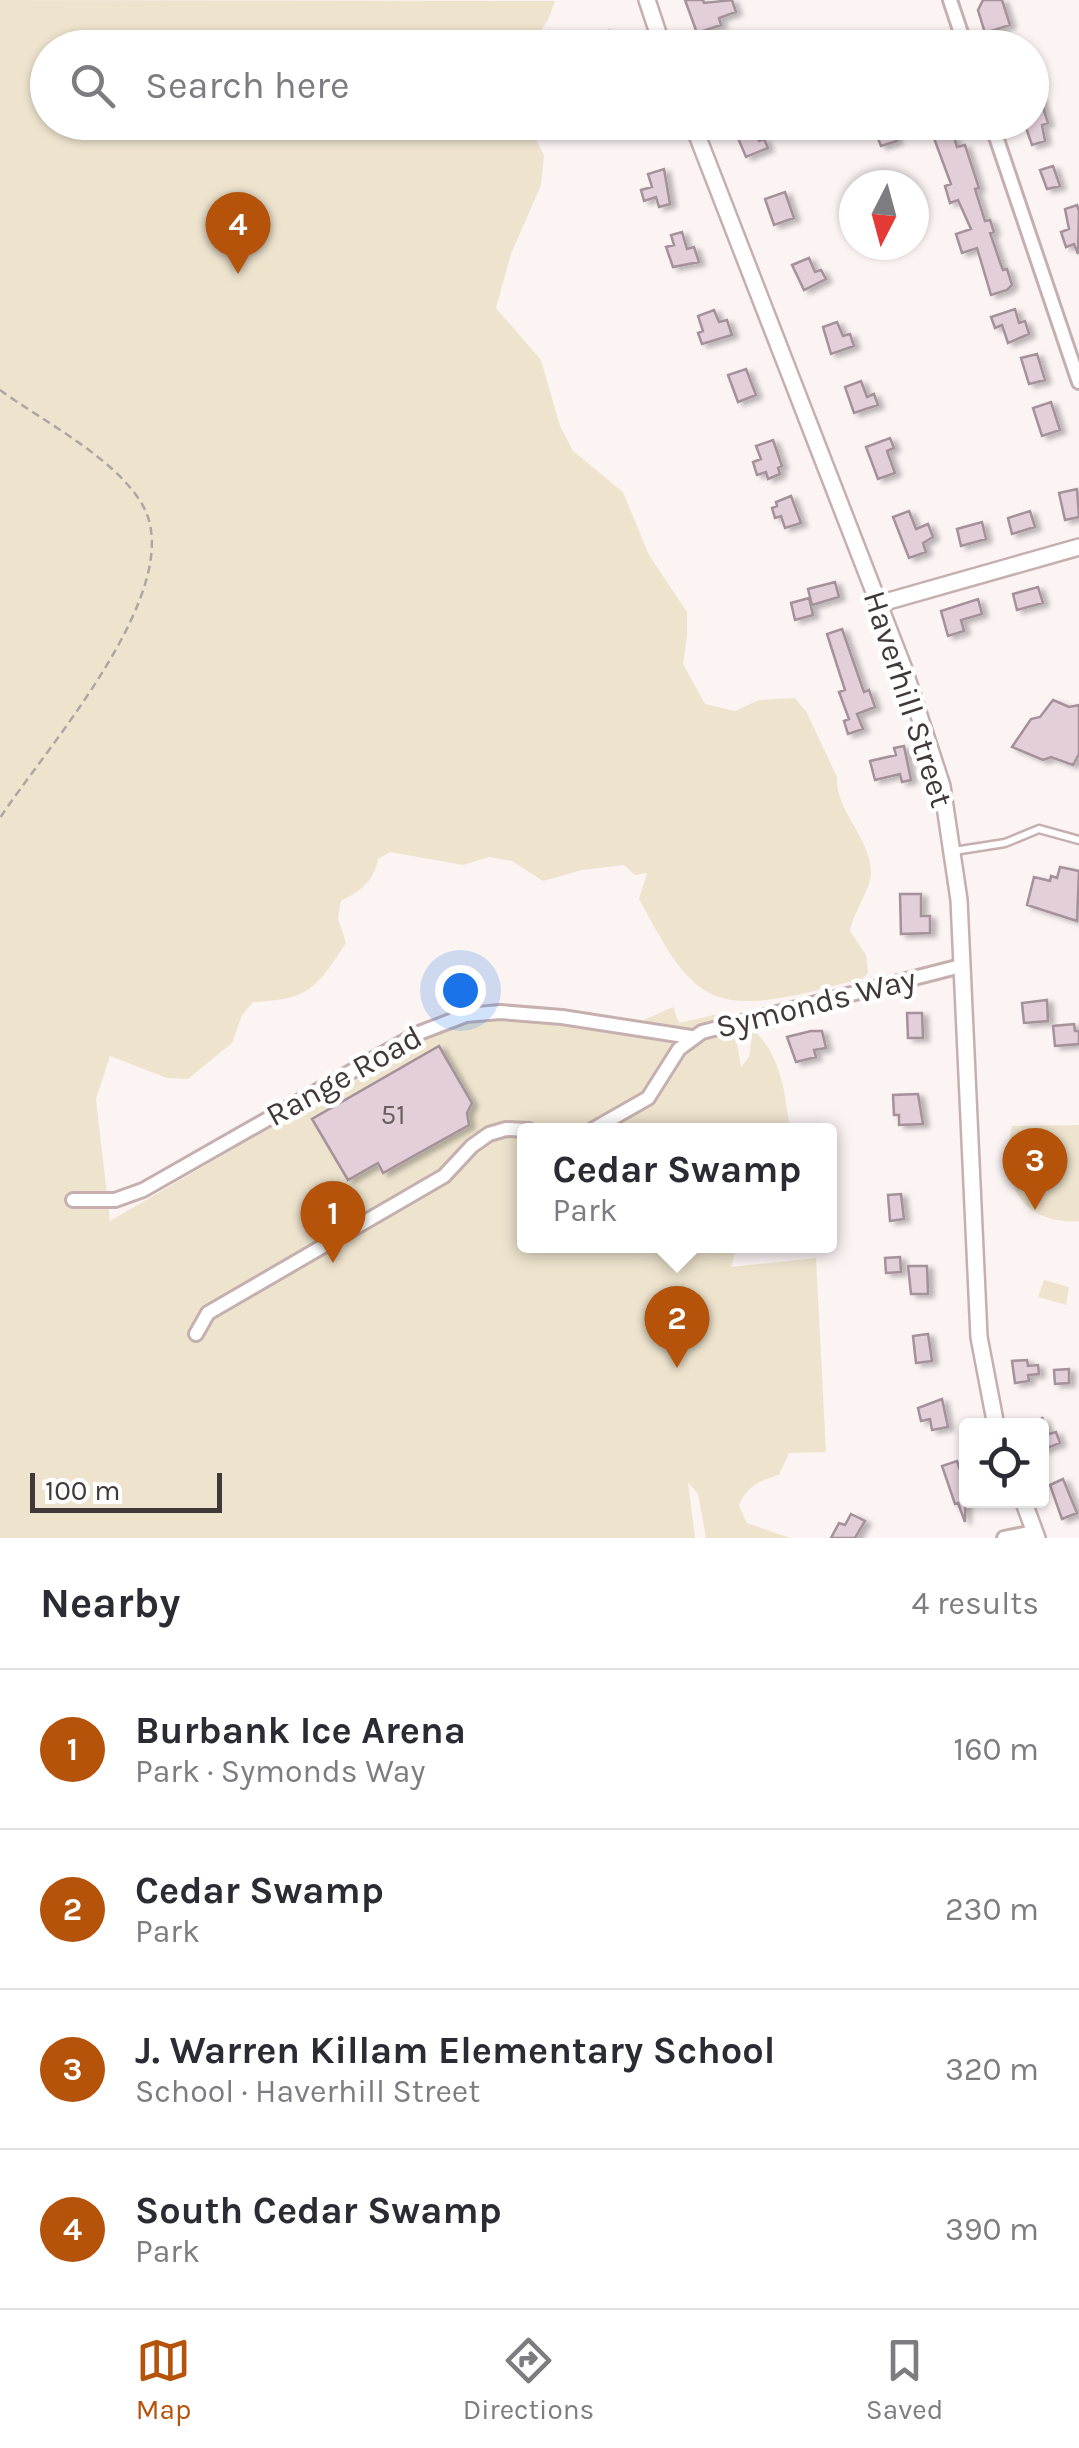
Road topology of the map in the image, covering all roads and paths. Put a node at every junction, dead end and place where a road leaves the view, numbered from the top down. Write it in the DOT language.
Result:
graph roads {
  1 [pos="647,0"];
  2 [pos="950,0"];
  3 [pos="658,30"];
  4 [pos="960,30"];
  5 [pos="699,140"];
  6 [pos="997,140"];
  7 [pos="1079,331"];
  8 [pos="1064,336"];
  9 [pos="1079,382"];
  10 [pos="0,390"];
  11 [pos="1079,547"];
  12 [pos="878,604"];
  13 [pos="0,818"];
  14 [pos="1079,840"];
  15 [pos="953,851"];
  16 [pos="961,966"];
  17 [pos="691,1037"];
  18 [pos="604,1123"];
  19 [pos="517,1130"];
  20 [pos="72,1200"];
  21 [pos="196,1334"];
  22 [pos="994,1418"];
  23 [pos="1025,1508"];
  24 [pos="1036,1535"];
  25 [pos="1004,1538"];
  1 -- 3 [label="street"];
  2 -- 4 [label="street"];
  5 -- 12 [label="street, Haverhill Street"];
  6 -- 8 [label="street"];
  7 -- 8 [label="street"];
  8 -- 9 [label="street"];
  10 -- 13 [label="path"];
  11 -- 12 [label="street"];
  12 -- 15 [label="street, Haverhill Street"];
  14 -- 15 [label="lane"];
  15 -- 16 [label="street, Haverhill Street"];
  16 -- 17 [label="street, Symonds Way"];
  16 -- 22 [label="street, Haverhill Street"];
  17 -- 18 [label="street, Symonds Way"];
  17 -- 20 [label="street, Range Road"];
  19 -- 21 [label="street"];
  23 -- 24 [label="street"];
  24 -- 25 [label="street"];
}
